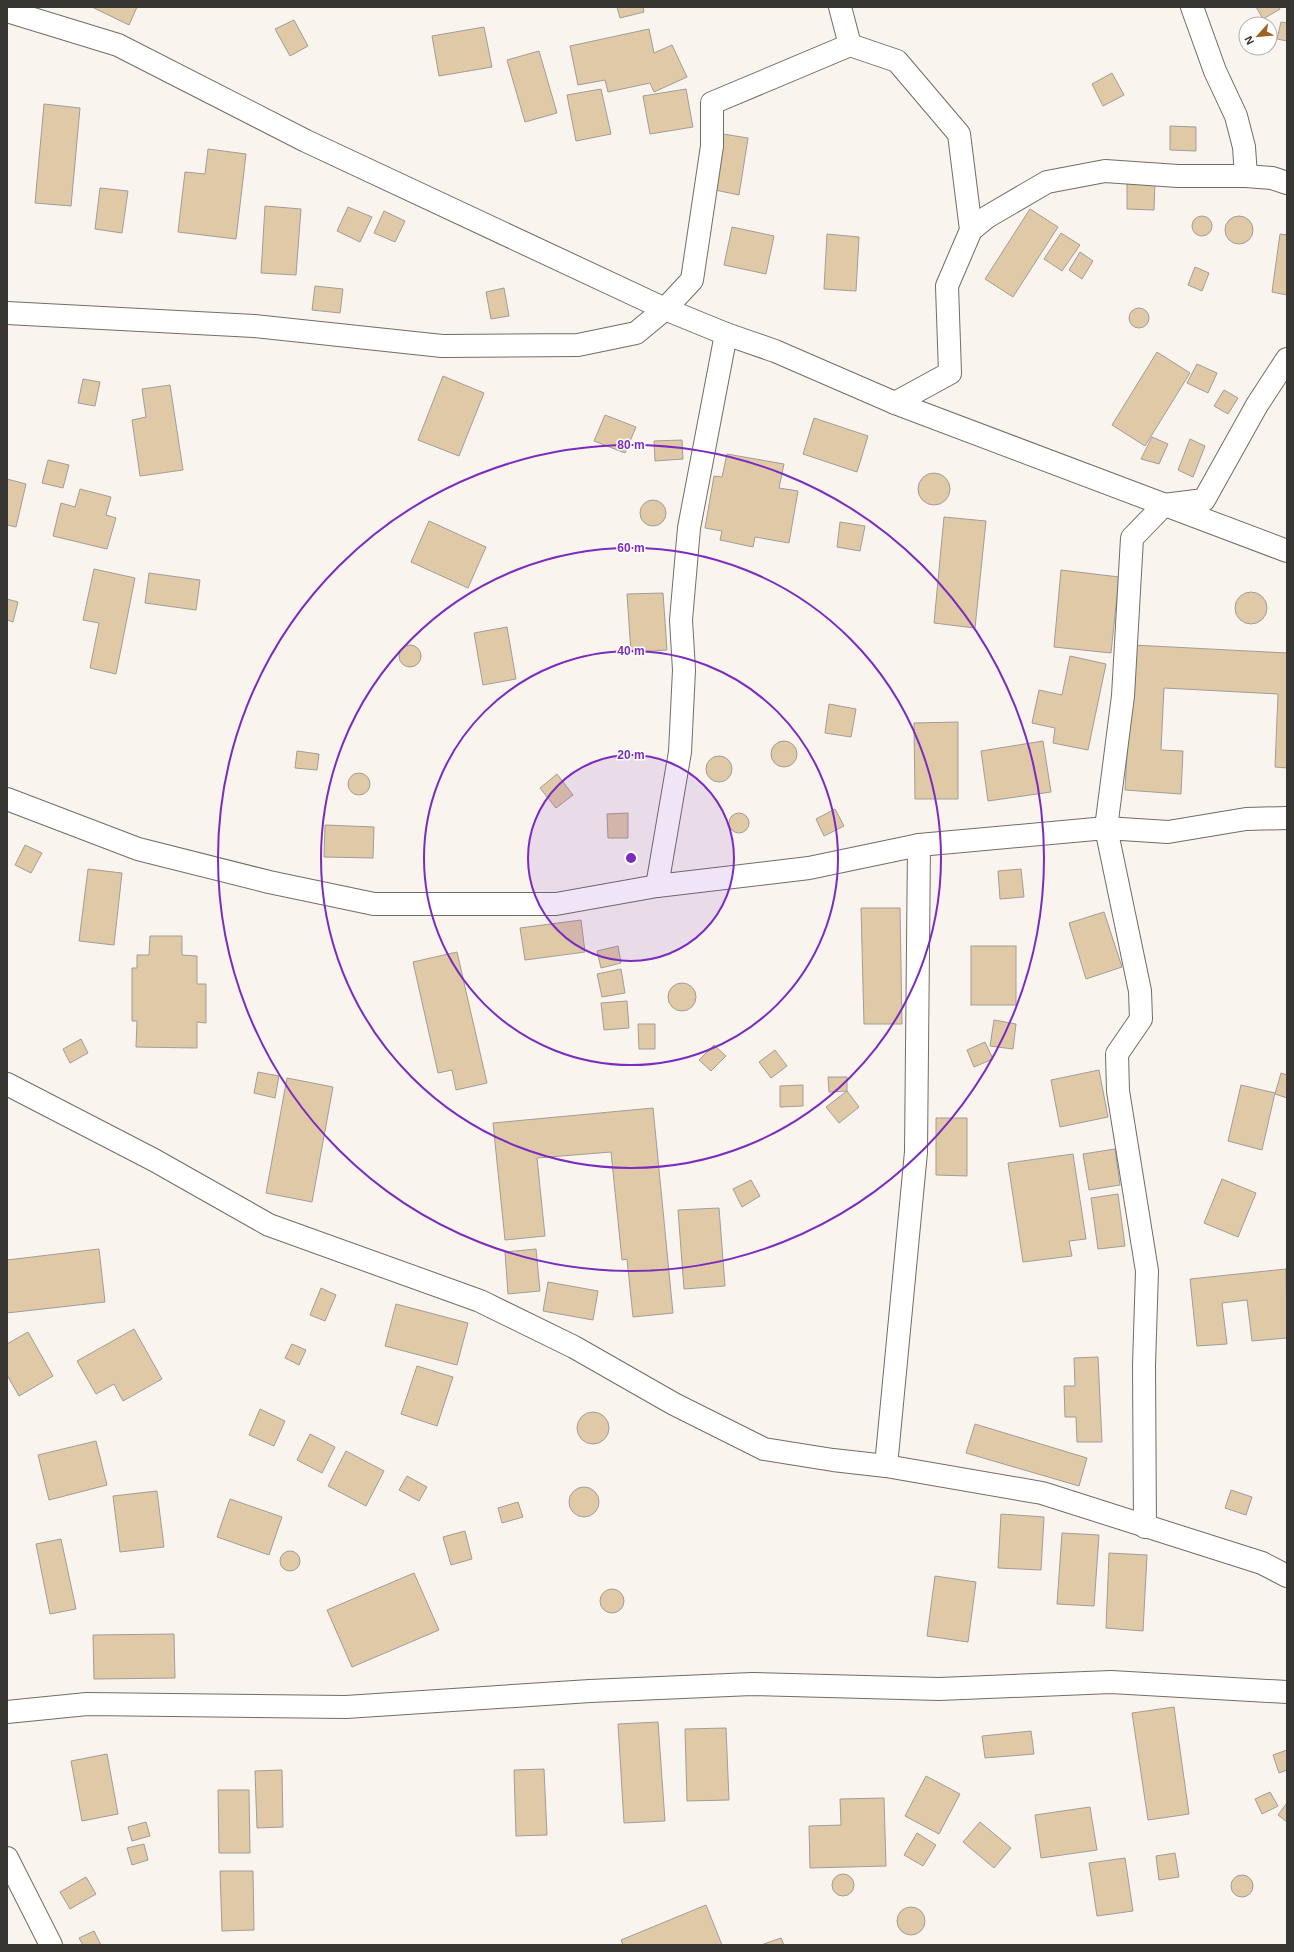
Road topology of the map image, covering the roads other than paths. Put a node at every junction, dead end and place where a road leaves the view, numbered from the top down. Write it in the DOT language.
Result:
graph roads {
  1 [pos="840,7"];
  2 [pos="1192,7"];
  3 [pos="7,11"];
  4 [pos="850,45"];
  5 [pos="1246,176"];
  6 [pos="1287,183"];
  7 [pos="971,230"];
  8 [pos="666,309"];
  9 [pos="7,313"];
  10 [pos="726,334"];
  11 [pos="1287,359"];
  12 [pos="895,403"];
  13 [pos="1164,505"];
  14 [pos="1287,551"];
  15 [pos="7,799"];
  16 [pos="1287,818"];
  17 [pos="1106,828"];
  18 [pos="919,845"];
  19 [pos="657,886"];
  20 [pos="7,1084"];
  21 [pos="886,1466"];
  22 [pos="1145,1527"];
  23 [pos="1287,1576"];
  24 [pos="1287,1692"];
  25 [pos="7,1712"];
  26 [pos="7,1858"];
  27 [pos="51,1945"];
  1 -- 4 [label="street"];
  2 -- 5 [label="street"];
  3 -- 8 [label="street"];
  4 -- 7 [label="street"];
  4 -- 8 [label="street"];
  5 -- 6 [label="street"];
  5 -- 7 [label="street"];
  7 -- 12 [label="street"];
  8 -- 9 [label="street"];
  8 -- 10 [label="street"];
  10 -- 12 [label="street"];
  10 -- 19 [label="street"];
  11 -- 13 [label="street"];
  12 -- 13 [label="street"];
  13 -- 14 [label="street"];
  13 -- 17 [label="street"];
  15 -- 19 [label="street"];
  16 -- 17 [label="street"];
  17 -- 18 [label="street"];
  17 -- 22 [label="street"];
  18 -- 19 [label="street"];
  18 -- 21 [label="street"];
  20 -- 21 [label="street"];
  21 -- 22 [label="street"];
  22 -- 23 [label="street"];
  24 -- 25 [label="street"];
  26 -- 27 [label="street"];
}
